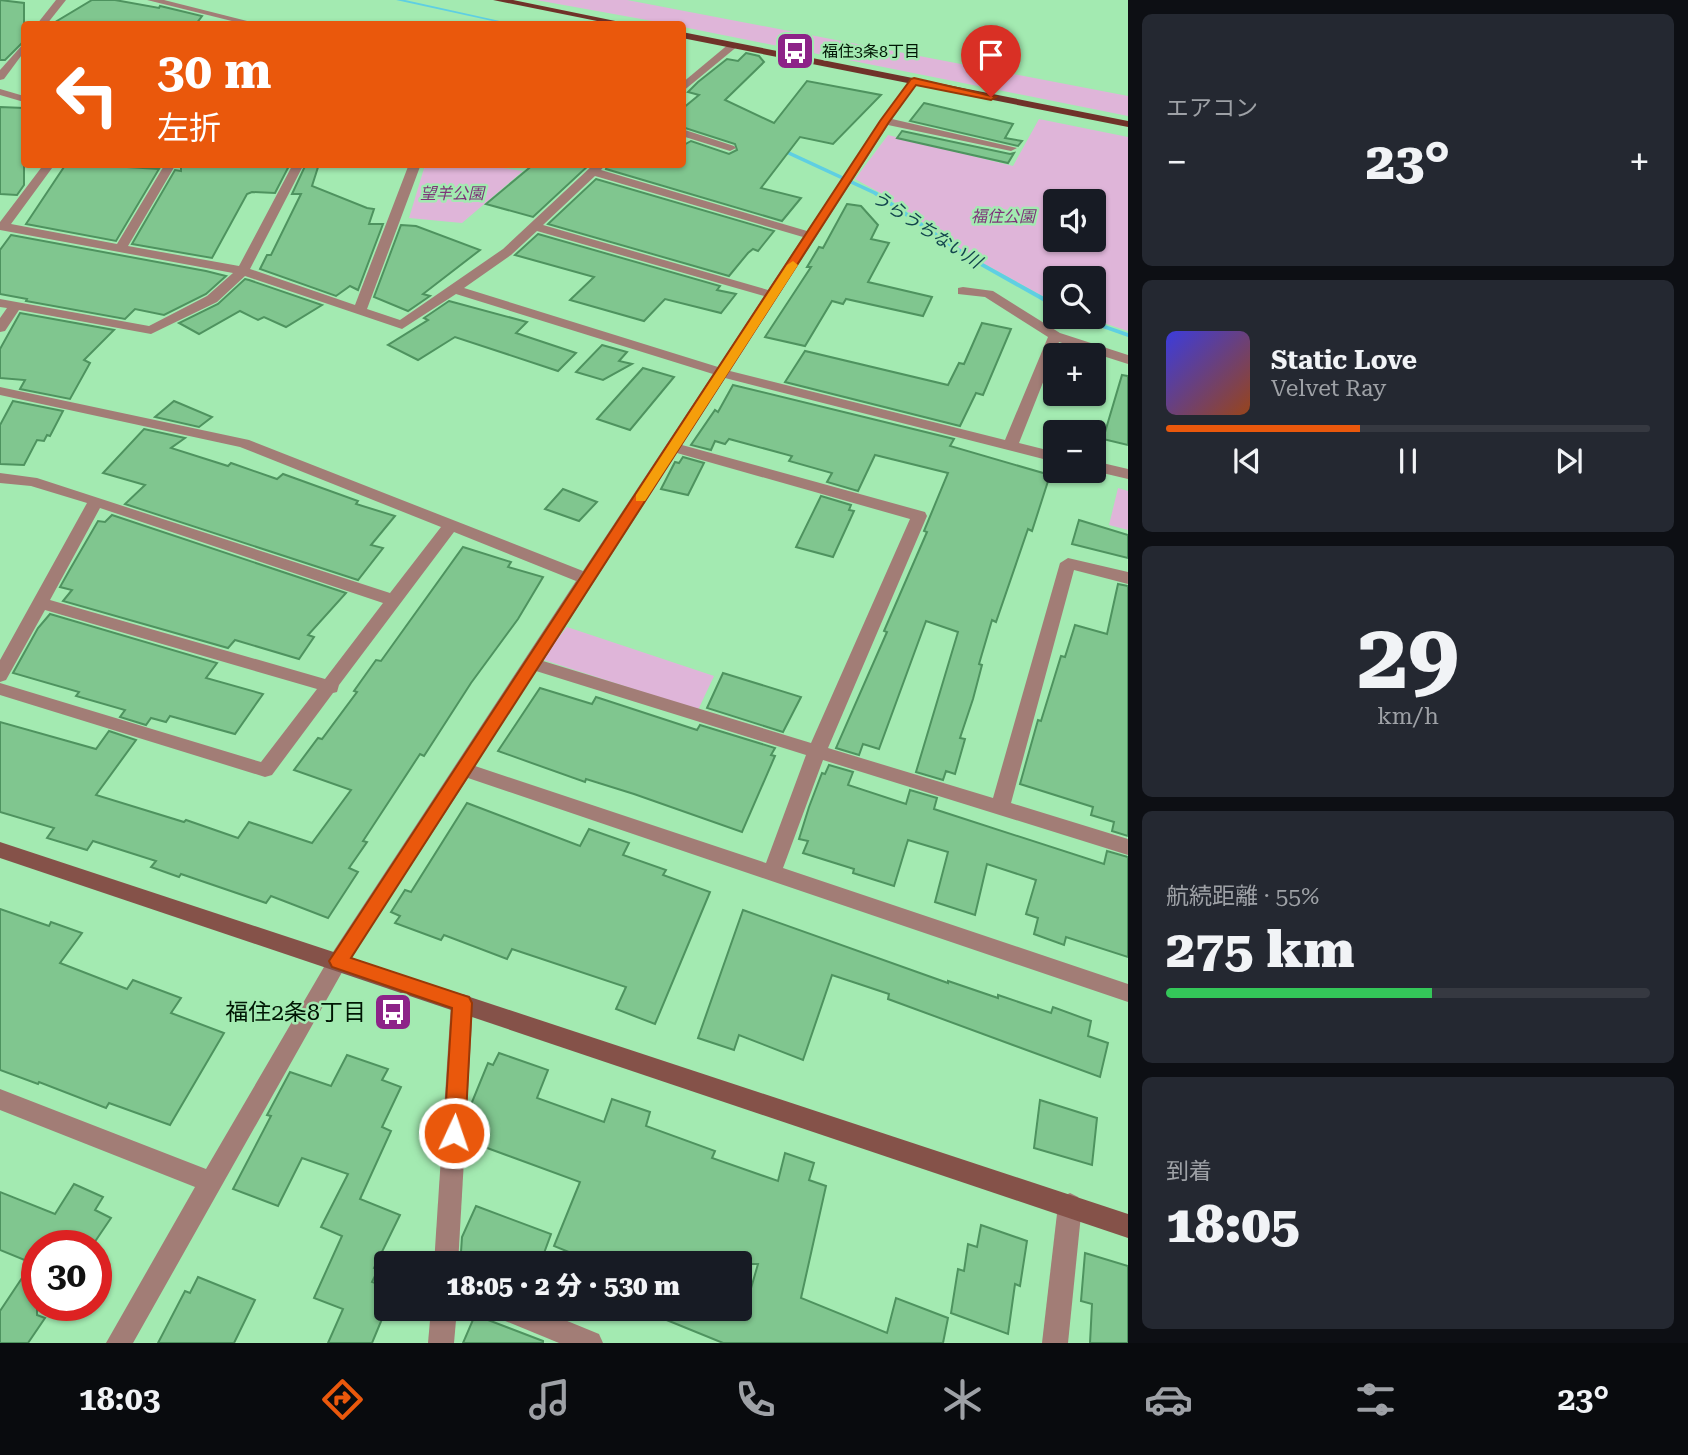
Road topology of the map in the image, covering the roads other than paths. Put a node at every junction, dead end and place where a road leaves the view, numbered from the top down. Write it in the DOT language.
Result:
graph roads {
  1 [pos="61,0"];
  2 [pos="152,0"];
  3 [pos="498,0"];
  4 [pos="44,21"];
  5 [pos="241,21"];
  6 [pos="609,21"];
  7 [pos="686,37"];
  8 [pos="734,45"];
  9 [pos="21,50"];
  10 [pos="0,59"];
  11 [pos="13,60"];
  12 [pos="0,77"];
  13 [pos="914,81"];
  14 [pos="686,86"];
  15 [pos="0,92"];
  16 [pos="21,98"];
  17 [pos="885,121"];
  18 [pos="1128,124"];
  19 [pos="686,133"];
  20 [pos="730,148"];
  21 [pos="1011,148"];
  22 [pos="47,168"];
  23 [pos="169,168"];
  24 [pos="297,168"];
  25 [pos="413,168"];
  26 [pos="598,168"];
  27 [pos="1,226"];
  28 [pos="536,227"];
  29 [pos="812,236"];
  30 [pos="121,248"];
  31 [pos="243,271"];
  32 [pos="454,289"];
  33 [pos="963,291"];
  34 [pos="773,295"];
  35 [pos="0,303"];
  36 [pos="15,306"];
  37 [pos="360,310"];
  38 [pos="0,328"];
  39 [pos="1055,336"];
  40 [pos="1128,360"];
  41 [pos="723,373"];
  42 [pos="0,391"];
  43 [pos="1010,446"];
  44 [pos="673,447"];
  45 [pos="1043,454"];
  46 [pos="1106,469"];
  47 [pos="1128,474"];
  48 [pos="0,478"];
  49 [pos="96,500"];
  50 [pos="451,525"];
  51 [pos="1128,578"];
  52 [pos="589,580"];
  53 [pos="392,600"];
  54 [pos="42,603"];
  55 [pos="533,664"];
  56 [pos="0,676"];
  57 [pos="331,687"];
  58 [pos="0,689"];
  59 [pos="817,751"];
  60 [pos="464,769"];
  61 [pos="1000,807"];
  62 [pos="1128,847"];
  63 [pos="0,850"];
  64 [pos="772,872"];
  65 [pos="338,961"];
  66 [pos="1128,993"];
  67 [pos="463,1003"];
  68 [pos="0,1099"];
  69 [pos="210,1182"];
  70 [pos="1070,1205"];
  71 [pos="1128,1226"];
  72 [pos="447,1251"];
  73 [pos="443,1321"];
  74 [pos="536,1321"];
  75 [pos="119,1343"];
  76 [pos="442,1343"];
  77 [pos="590,1343"];
  78 [pos="1055,1343"];
  1 -- 4 [label="street"];
  2 -- 5 [label="street"];
  3 -- 6 [label="main road"];
  7 -- 8 [label="main road"];
  8 -- 13 [label="main road"];
  8 -- 14 [label="street"];
  9 -- 11 [label="street"];
  10 -- 11 [label="street"];
  11 -- 12 [label="street"];
  13 -- 17 [label="street"];
  13 -- 18 [label="main road"];
  15 -- 16 [label="street"];
  17 -- 21 [label="street"];
  17 -- 29 [label="street"];
  19 -- 20 [label="street"];
  22 -- 27 [label="street"];
  23 -- 30 [label="street"];
  24 -- 31 [label="street"];
  25 -- 37 [label="street"];
  26 -- 28 [label="street"];
  26 -- 29 [label="street"];
  27 -- 30 [label="street"];
  28 -- 32 [label="street"];
  28 -- 34 [label="street"];
  29 -- 34 [label="street"];
  30 -- 31 [label="street"];
  31 -- 36 [label="street"];
  31 -- 37 [label="street"];
  32 -- 37 [label="street"];
  32 -- 41 [label="street"];
  33 -- 39 [label="street"];
  34 -- 41 [label="street"];
  35 -- 36 [label="street"];
  36 -- 38 [label="street"];
  39 -- 40 [label="street"];
  39 -- 43 [label="street"];
  41 -- 43 [label="street"];
  41 -- 44 [label="street"];
  42 -- 50 [label="street"];
  43 -- 45 [label="street"];
  44 -- 52 [label="street"];
  44 -- 59 [label="street"];
  46 -- 47 [label="street"];
  48 -- 49 [label="street"];
  49 -- 53 [label="street"];
  49 -- 54 [label="street"];
  50 -- 52 [label="street"];
  50 -- 53 [label="street"];
  51 -- 61 [label="street"];
  52 -- 55 [label="street"];
  53 -- 57 [label="street"];
  54 -- 56 [label="street"];
  54 -- 57 [label="street"];
  55 -- 59 [label="street"];
  55 -- 60 [label="street"];
  57 -- 58 [label="street"];
  59 -- 61 [label="street"];
  59 -- 64 [label="street"];
  60 -- 64 [label="street"];
  60 -- 65 [label="street"];
  61 -- 62 [label="street"];
  63 -- 65 [label="street"];
  64 -- 66 [label="street"];
  65 -- 67 [label="street"];
  65 -- 69 [label="street"];
  67 -- 70 [label="street"];
  67 -- 72 [label="street"];
  68 -- 69 [label="street"];
  69 -- 75 [label="street"];
  70 -- 71 [label="street"];
  70 -- 78 [label="street"];
  73 -- 76 [label="street"];
  74 -- 77 [label="street"];
}
